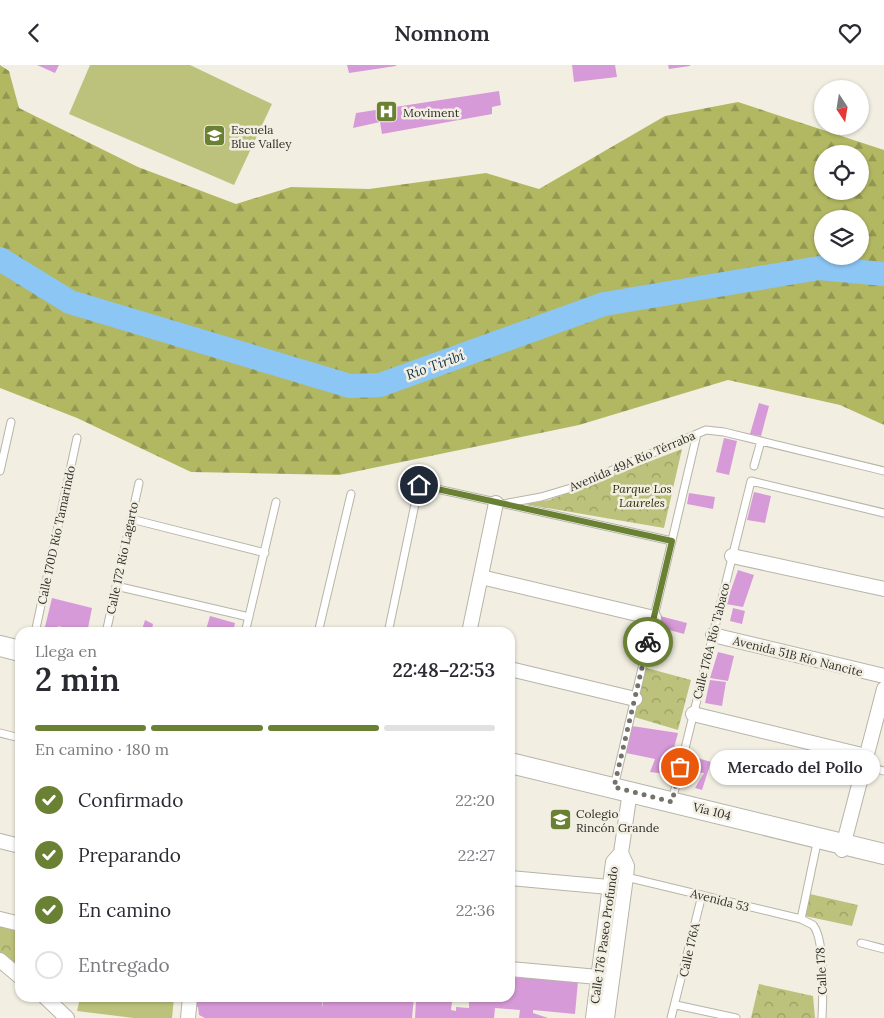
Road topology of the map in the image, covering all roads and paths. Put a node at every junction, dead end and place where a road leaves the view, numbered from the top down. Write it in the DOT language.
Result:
graph roads {
  1 [pos="11,422"];
  2 [pos="697,434"];
  3 [pos="77,438"];
  4 [pos="761,441"];
  5 [pos="754,466"];
  6 [pos="0,471"];
  7 [pos="884,471"];
  8 [pos="139,483"];
  9 [pos="351,494"];
  10 [pos="276,502"];
  11 [pos="496,503"];
  12 [pos="884,513"];
  13 [pos="131,519"];
  14 [pos="672,541"];
  15 [pos="265,553"];
  16 [pos="732,556"];
  17 [pos="481,577"];
  18 [pos="116,586"];
  19 [pos="884,589"];
  20 [pos="249,617"];
  21 [pos="654,618"];
  22 [pos="36,627"];
  23 [pos="107,627"];
  24 [pos="246,627"];
  25 [pos="319,627"];
  26 [pos="389,627"];
  27 [pos="470,627"];
  28 [pos="713,635"];
  29 [pos="0,640"];
  30 [pos="15,644"];
  31 [pos="0,647"];
  32 [pos="15,650"];
  33 [pos="515,670"];
  34 [pos="884,676"];
  35 [pos="884,689"];
  36 [pos="635,699"];
  37 [pos="882,704"];
  38 [pos="693,714"];
  39 [pos="0,733"];
  40 [pos="15,737"];
  41 [pos="865,761"];
  42 [pos="515,764"];
  43 [pos="515,771"];
  44 [pos="884,771"];
  45 [pos="624,793"];
  46 [pos="672,802"];
  47 [pos="0,841"];
  48 [pos="817,843"];
  49 [pos="15,845"];
  50 [pos="843,846"];
  51 [pos="621,853"];
  52 [pos="884,854"];
  53 [pos="884,860"];
  54 [pos="626,877"];
  55 [pos="515,878"];
  56 [pos="609,887"];
  57 [pos="702,895"];
  58 [pos="0,919"];
  59 [pos="801,919"];
  60 [pos="15,923"];
  61 [pos="814,925"];
  62 [pos="861,943"];
  63 [pos="884,949"];
  64 [pos="0,960"];
  65 [pos="515,969"];
  66 [pos="15,973"];
  67 [pos="598,977"];
  68 [pos="53,1002"];
  69 [pos="190,1002"];
  70 [pos="676,1005"];
  71 [pos="67,1018"];
  72 [pos="188,1018"];
  73 [pos="593,1018"];
  74 [pos="607,1018"];
  75 [pos="671,1018"];
  76 [pos="736,1018"];
  77 [pos="822,1018"];
  1 -- 6 [label="lane"];
  2 -- 4 [label="lane, Avenida 49A Río Térraba"];
  2 -- 11 [label="lane, Avenida 49A Río Térraba"];
  2 -- 14 [label="lane"];
  3 -- 22 [label="lane, Calle 170D Río Tamarindo"];
  4 -- 5 [label="lane"];
  4 -- 7 [label="lane, Avenida 49A Río Térraba"];
  8 -- 13 [label="lane, Calle 172 Río Lagarto"];
  9 -- 25 [label="lane"];
  10 -- 15 [label="lane"];
  11 -- 14 [label="lane"];
  11 -- 17 [label="street"];
  11 -- 26 [label="lane"];
  12 -- 16 [label="lane, Calle 176A Río Tabaco"];
  13 -- 15 [label="lane"];
  13 -- 18 [label="lane, Calle 172 Río Lagarto"];
  14 -- 21 [label="lane"];
  15 -- 20 [label="lane"];
  16 -- 19 [label="street"];
  16 -- 28 [label="lane, Calle 176A Río Tabaco"];
  17 -- 21 [label="street"];
  17 -- 27 [label="street"];
  18 -- 20 [label="lane"];
  18 -- 23 [label="lane, Calle 172 Río Lagarto"];
  20 -- 24 [label="lane"];
  21 -- 36 [label="lane"];
  28 -- 34 [label="street, Avenida 51B Río Nancite"];
  28 -- 38 [label="lane, Calle 176A Río Tabaco"];
  29 -- 30 [label="main road"];
  31 -- 32 [label="main road"];
  33 -- 36 [label="street"];
  35 -- 37 [label="street"];
  36 -- 45 [label="lane"];
  37 -- 41 [label="street"];
  38 -- 41 [label="street"];
  38 -- 46 [label="lane, Calle 176A Río Tabaco"];
  39 -- 40 [label="lane"];
  41 -- 44 [label="lane"];
  41 -- 50 [label="street"];
  42 -- 45 [label="main road, Vía 104"];
  43 -- 45 [label="main road, Vía 104"];
  45 -- 46 [label="main road, Vía 104"];
  45 -- 48 [label="main road, Vía 104"];
  45 -- 51 [label="street, Calle 176 Paseo Profundo"];
  46 -- 50 [label="main road, Vía 104"];
  47 -- 49 [label="street"];
  48 -- 50 [label="main road, Vía 104"];
  48 -- 59 [label="lane"];
  50 -- 52 [label="main road, Vía 104"];
  50 -- 53 [label="main road, Vía 104"];
  51 -- 54 [label="street, Calle 176 Paseo Profundo"];
  51 -- 56 [label="street, Calle 176 Paseo Profundo"];
  54 -- 57 [label="lane, Avenida 53"];
  54 -- 74 [label="street, Calle 176 Paseo Profundo"];
  55 -- 56 [label="street"];
  56 -- 67 [label="street, Calle 176 Paseo Profundo"];
  57 -- 59 [label="lane, Avenida 53"];
  57 -- 70 [label="lane, Calle 176A"];
  58 -- 60 [label="street"];
  59 -- 61 [label="lane, Avenida 53"];
  61 -- 77 [label="lane, Calle 178"];
  62 -- 63 [label="lane"];
  64 -- 66 [label="street"];
  65 -- 67 [label="street"];
  67 -- 73 [label="street, Calle 176 Paseo Profundo"];
  68 -- 71 [label="street"];
  69 -- 72 [label="street"];
  70 -- 75 [label="lane, Calle 176A"];
  70 -- 76 [label="lane"];
}
